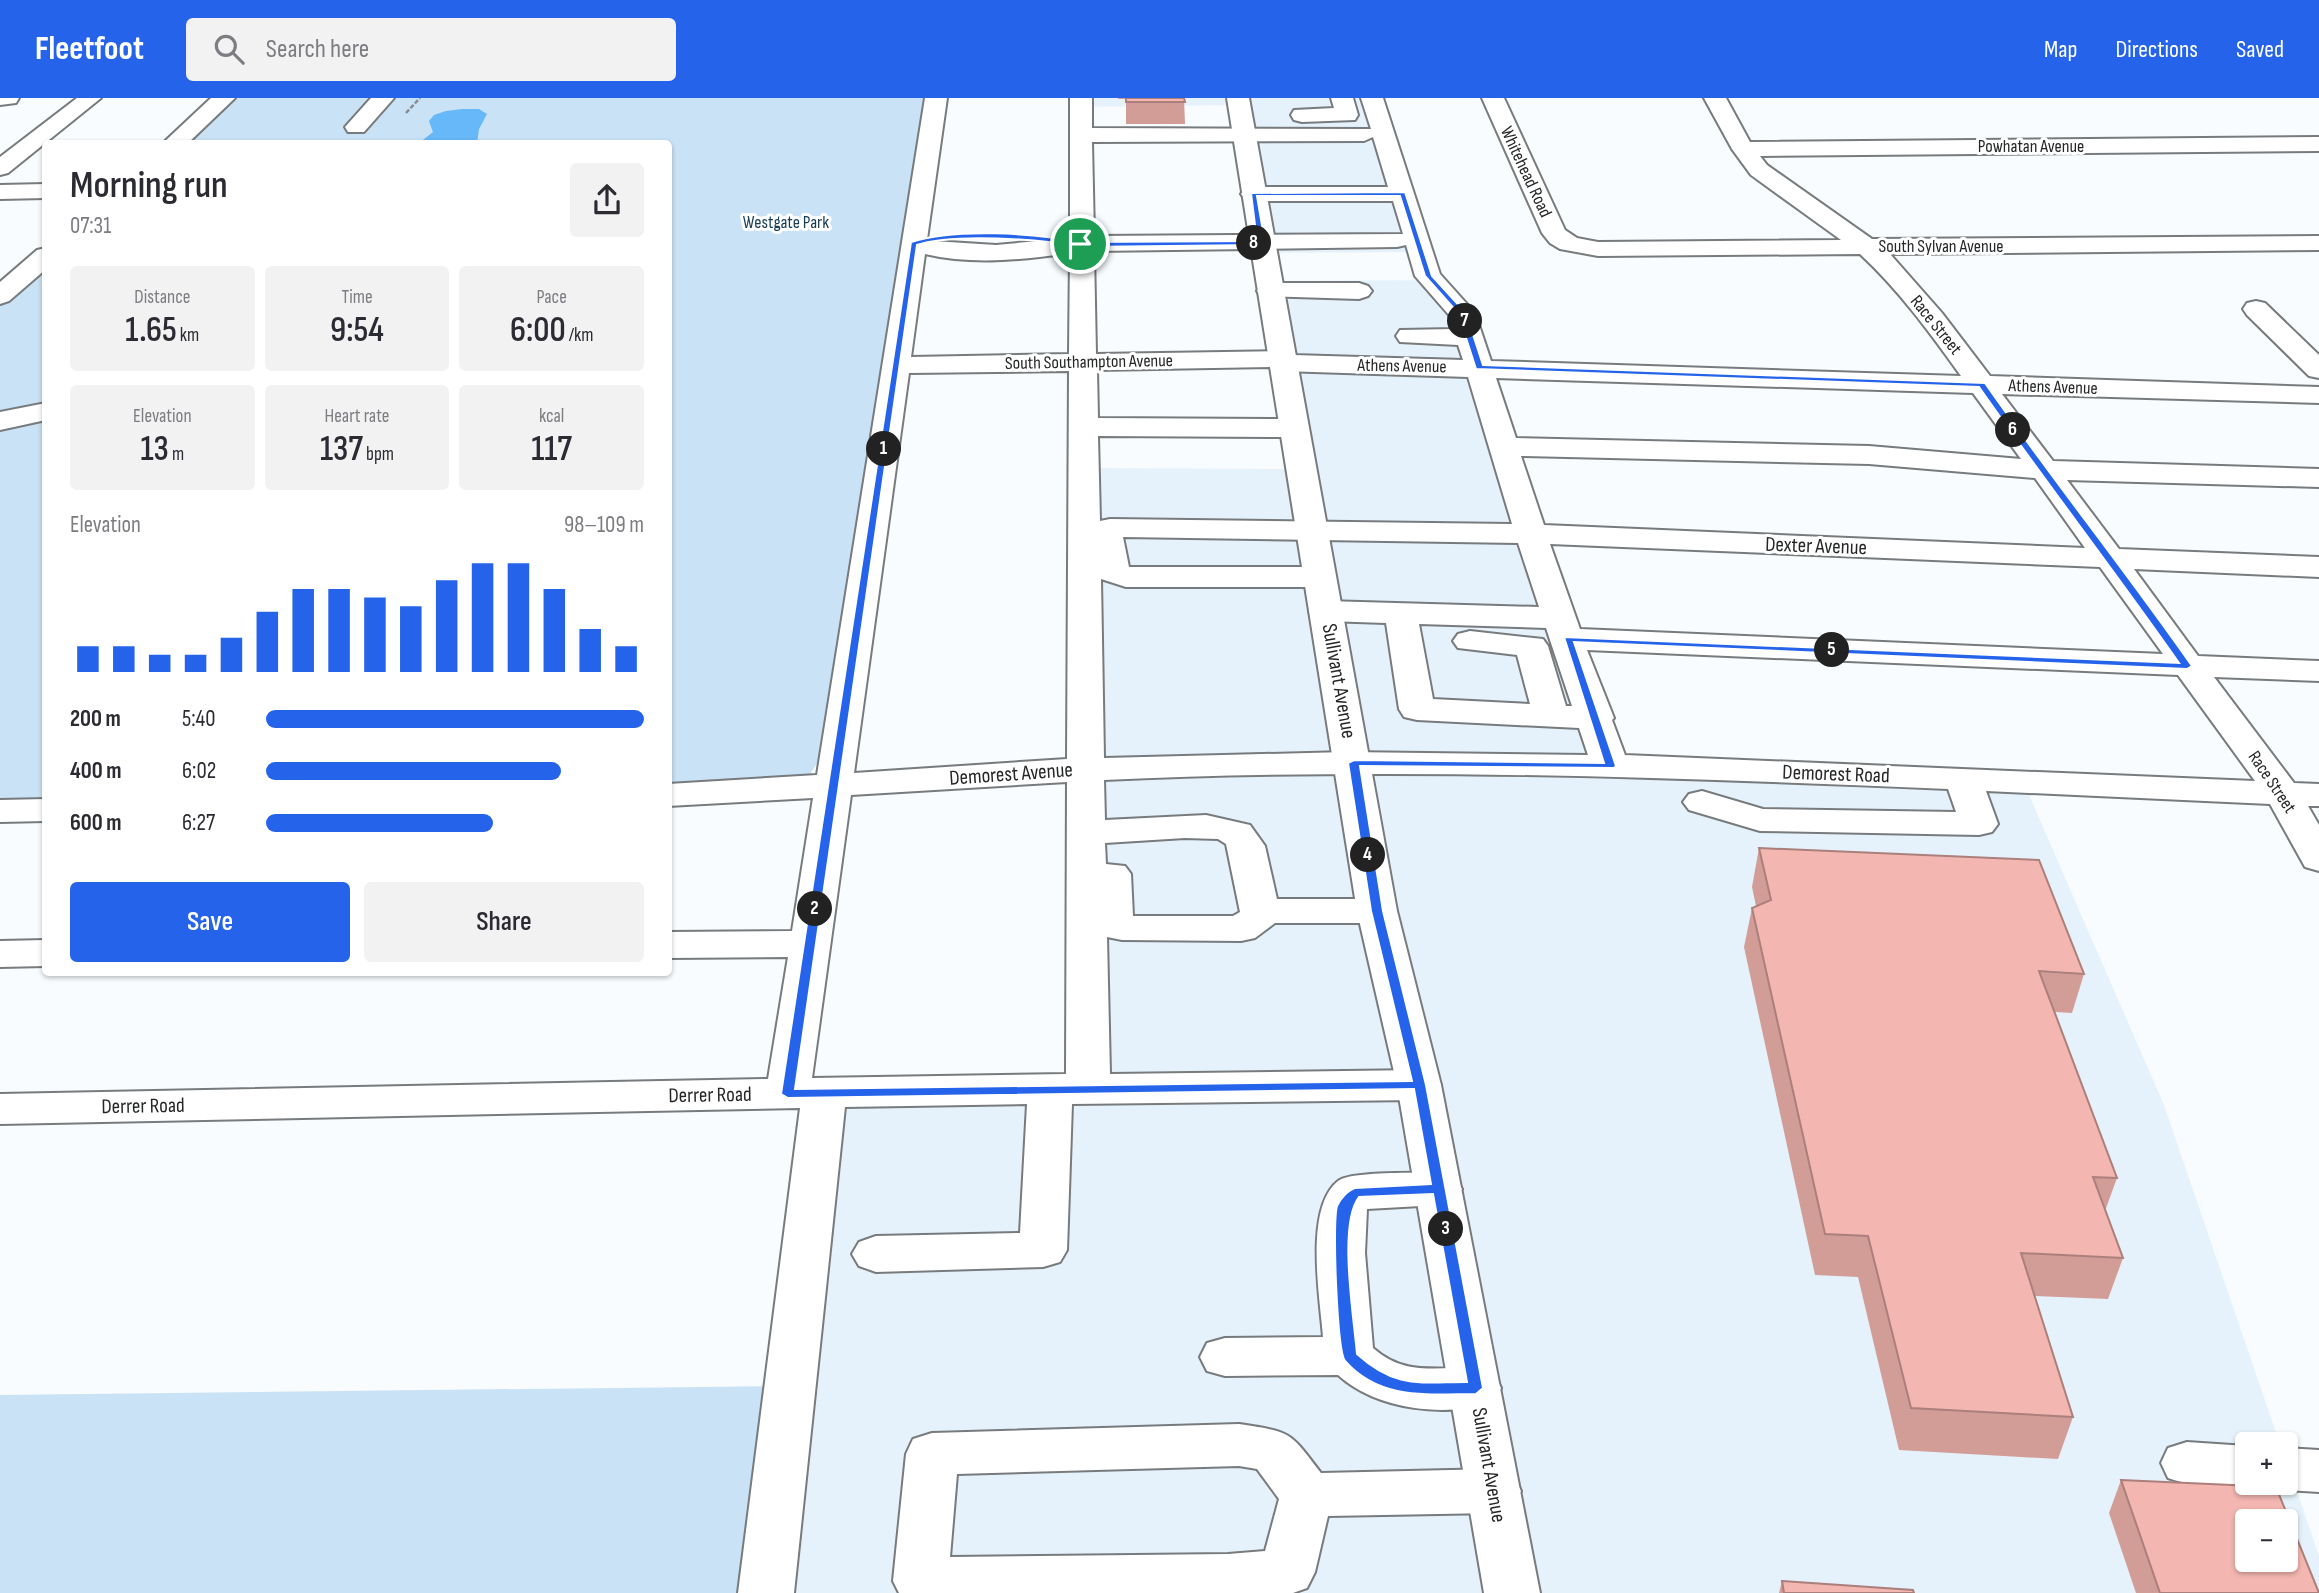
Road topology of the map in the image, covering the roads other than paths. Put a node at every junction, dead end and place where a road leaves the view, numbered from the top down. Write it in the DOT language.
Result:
graph roads {
  1 [pos="8,98"];
  2 [pos="90,98"];
  3 [pos="224,98"];
  4 [pos="383,98"];
  5 [pos="936,98"];
  6 [pos="1082,98"];
  7 [pos="1342,98"];
  8 [pos="1372,98"];
  9 [pos="1493,98"];
  10 [pos="1715,98"];
  11 [pos="0,99"];
  12 [pos="1241,116"];
  13 [pos="1270,125"];
  14 [pos="356,127"];
  15 [pos="45,134"];
  16 [pos="1364,134"];
  17 [pos="1081,135"];
  18 [pos="0,137"];
  19 [pos="177,140"];
  20 [pos="2319,144"];
  21 [pos="1743,149"];
  22 [pos="0,168"];
  23 [pos="0,191"];
  24 [pos="42,191"];
  25 [pos="1253,194"];
  26 [pos="1402,194"];
  27 [pos="1396,240"];
  28 [pos="1565,242"];
  29 [pos="914,243"];
  30 [pos="1261,243"];
  31 [pos="2319,243"];
  32 [pos="1080,244"];
  33 [pos="1867,247"];
  34 [pos="42,259"];
  35 [pos="1270,291"];
  36 [pos="1359,291"];
  37 [pos="0,296"];
  38 [pos="2256,309"];
  39 [pos="1409,336"];
  40 [pos="1470,337"];
  41 [pos="1282,361"];
  42 [pos="1083,362"];
  43 [pos="896,365"];
  44 [pos="1479,367"];
  45 [pos="2319,370"];
  46 [pos="1982,385"];
  47 [pos="2319,395"];
  48 [pos="42,412"];
  49 [pos="0,421"];
  50 [pos="1083,427"];
  51 [pos="1294,428"];
  52 [pos="1504,447"];
  53 [pos="2042,470"];
  54 [pos="2319,478"];
  55 [pos="1312,530"];
  56 [pos="1531,534"];
  57 [pos="2111,559"];
  58 [pos="2319,567"];
  59 [pos="1320,577"];
  60 [pos="1326,611"];
  61 [pos="1403,626"];
  62 [pos="1564,628"];
  63 [pos="1510,629"];
  64 [pos="2187,666"];
  65 [pos="2319,671"];
  66 [pos="1551,716"];
  67 [pos="1596,718"];
  68 [pos="1354,763"];
  69 [pos="1610,766"];
  70 [pos="1086,769"];
  71 [pos="1963,779"];
  72 [pos="832,787"];
  73 [pos="672,795"];
  74 [pos="2301,795"];
  75 [pos="1702,802"];
  76 [pos="42,810"];
  77 [pos="0,811"];
  78 [pos="1096,832"];
  79 [pos="2319,859"];
  80 [pos="1377,911"];
  81 [pos="1251,920"];
  82 [pos="810,944"];
  83 [pos="672,946"];
  84 [pos="42,953"];
  85 [pos="0,954"];
  86 [pos="1419,1085"];
  87 [pos="1069,1089"];
  88 [pos="806,1093"];
  89 [pos="0,1109"];
  90 [pos="1438,1189"];
  91 [pos="876,1254"];
  92 [pos="1349,1356"];
  93 [pos="1225,1357"];
  94 [pos="1476,1388"];
  95 [pos="2187,1463"];
  96 [pos="2235,1466"];
  97 [pos="2298,1470"];
  98 [pos="2319,1471"];
  99 [pos="1494,1491"];
  100 [pos="1307,1495"];
  101 [pos="766,1593"];
  102 [pos="1512,1593"];
  1 -- 11 [label="street"];
  2 -- 15 [label="street"];
  3 -- 19 [label="street"];
  4 -- 14 [label="street"];
  5 -- 29 [label="street"];
  6 -- 17 [label="street"];
  7 -- 13 [label="street"];
  8 -- 26 [label="street"];
  9 -- 28 [label="street, Whitehead Road"];
  10 -- 21 [label="street, Race Street"];
  12 -- 13 [label="street"];
  12 -- 17 [label="street"];
  12 -- 25 [label="street, Sullivant Avenue"];
  13 -- 16 [label="street"];
  15 -- 18 [label="street"];
  15 -- 22 [label="street"];
  17 -- 32 [label="street"];
  20 -- 21 [label="street, Powhatan Avenue"];
  21 -- 33 [label="street, Race Street"];
  23 -- 24 [label="street"];
  25 -- 26 [label="street"];
  25 -- 30 [label="street, Sullivant Avenue"];
  26 -- 40 [label="street"];
  27 -- 30 [label="street"];
  28 -- 33 [label="street, South Sylvan Avenue"];
  29 -- 32 [label="street"];
  29 -- 43 [label="street"];
  30 -- 32 [label="street"];
  30 -- 35 [label="street, Sullivant Avenue"];
  31 -- 33 [label="street, South Sylvan Avenue"];
  32 -- 42 [label="street"];
  33 -- 46 [label="street, Race Street"];
  34 -- 37 [label="street"];
  35 -- 36 [label="street"];
  35 -- 41 [label="street, Sullivant Avenue"];
  38 -- 45 [label="street"];
  39 -- 40 [label="street"];
  40 -- 44 [label="street"];
  41 -- 42 [label="street, South Southampton Avenue"];
  41 -- 44 [label="street, Athens Avenue"];
  41 -- 51 [label="street, Sullivant Avenue"];
  42 -- 43 [label="street, South Southampton Avenue"];
  42 -- 50 [label="street"];
  43 -- 72 [label="street"];
  44 -- 46 [label="street, Athens Avenue"];
  44 -- 52 [label="street"];
  46 -- 47 [label="street, Athens Avenue"];
  46 -- 53 [label="street, Race Street"];
  48 -- 49 [label="street"];
  50 -- 51 [label="street"];
  50 -- 70 [label="street"];
  51 -- 55 [label="street, Sullivant Avenue"];
  52 -- 53 [label="street"];
  52 -- 56 [label="street"];
  53 -- 54 [label="street"];
  53 -- 57 [label="street, Race Street"];
  55 -- 56 [label="street, Dexter Avenue"];
  55 -- 59 [label="street, Sullivant Avenue"];
  55 -- 59 [label="street, Dexter Avenue"];
  56 -- 57 [label="street, Dexter Avenue"];
  56 -- 62 [label="street"];
  57 -- 58 [label="street, Dexter Avenue"];
  57 -- 64 [label="street, Race Street"];
  59 -- 60 [label="street, Sullivant Avenue"];
  60 -- 61 [label="street"];
  60 -- 68 [label="street, Sullivant Avenue"];
  61 -- 63 [label="street"];
  61 -- 66 [label="street"];
  62 -- 63 [label="street"];
  62 -- 64 [label="street"];
  62 -- 67 [label="street"];
  63 -- 66 [label="street"];
  64 -- 65 [label="street"];
  64 -- 74 [label="street, Race Street"];
  66 -- 67 [label="street"];
  67 -- 69 [label="street"];
  68 -- 69 [label="street, Demorest Road"];
  68 -- 70 [label="street, Demorest Avenue"];
  68 -- 80 [label="street, Sullivant Avenue"];
  69 -- 71 [label="street, Demorest Road"];
  70 -- 72 [label="street, Demorest Avenue"];
  70 -- 78 [label="street"];
  71 -- 74 [label="street, Demorest Road"];
  71 -- 75 [label="street"];
  72 -- 73 [label="street, Demorest Avenue"];
  72 -- 82 [label="street"];
  74 -- 79 [label="street, Race Street"];
  76 -- 77 [label="street"];
  78 -- 81 [label="street"];
  78 -- 81 [label="street"];
  78 -- 87 [label="street"];
  80 -- 81 [label="street"];
  80 -- 86 [label="street, Sullivant Avenue"];
  82 -- 83 [label="street"];
  82 -- 88 [label="street"];
  84 -- 85 [label="street"];
  86 -- 87 [label="street, Derrer Road"];
  86 -- 90 [label="street, Sullivant Avenue"];
  87 -- 88 [label="street, Derrer Road"];
  87 -- 91 [label="street"];
  88 -- 89 [label="street, Derrer Road"];
  88 -- 101 [label="street"];
  90 -- 92 [label="street"];
  90 -- 94 [label="street, Sullivant Avenue"];
  92 -- 93 [label="street"];
  92 -- 94 [label="street"];
  94 -- 99 [label="street, Sullivant Avenue"];
  95 -- 96 [label="street"];
  97 -- 98 [label="street"];
  99 -- 100 [label="street"];
  99 -- 102 [label="street, Sullivant Avenue"];
  100 -- 100 [label="street"];
}
